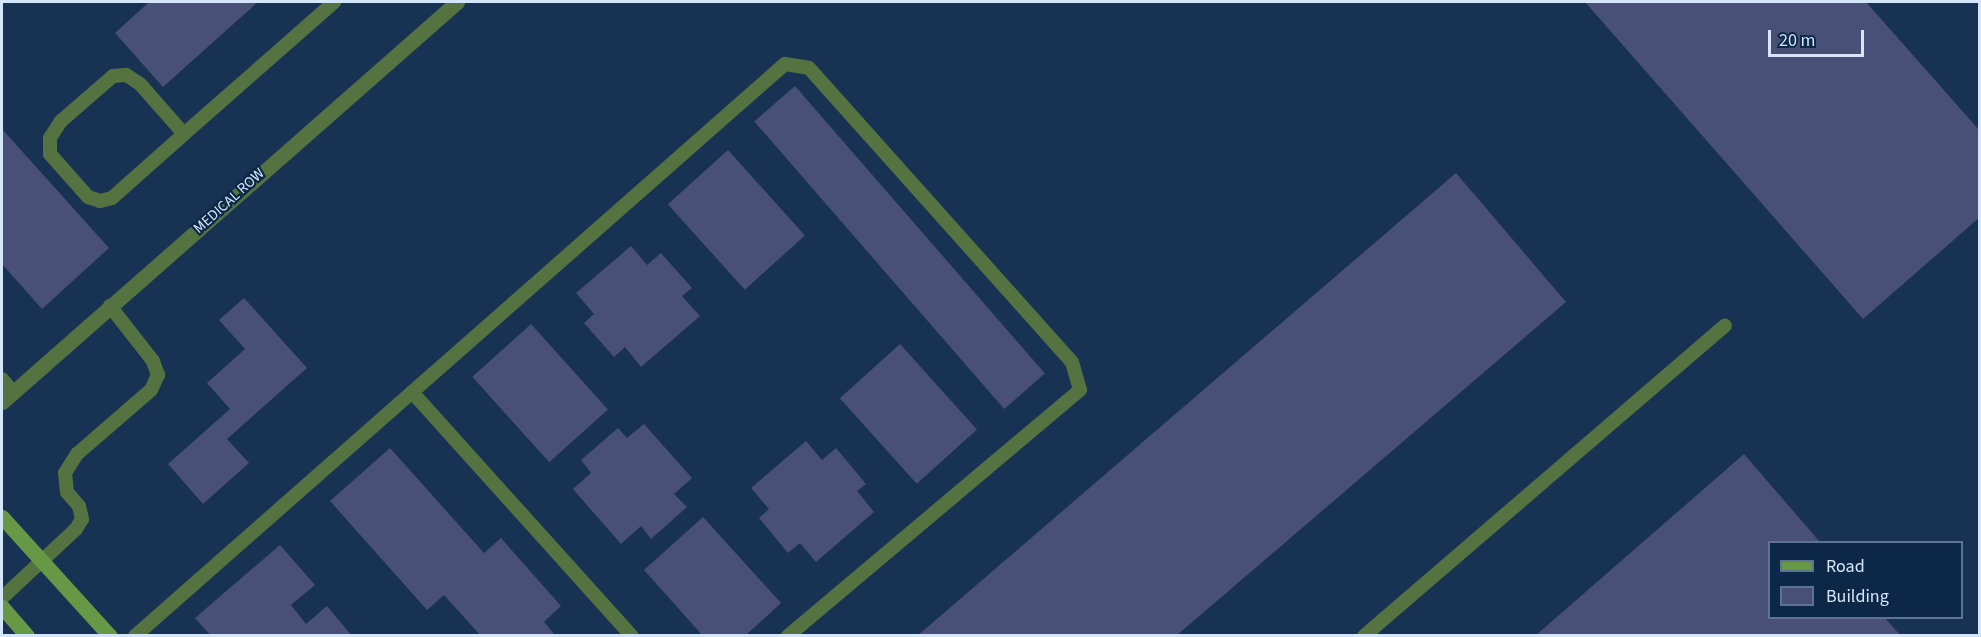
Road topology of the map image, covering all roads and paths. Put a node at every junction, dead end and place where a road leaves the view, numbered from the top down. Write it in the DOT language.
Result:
graph roads {
  1 [pos="334,2"];
  2 [pos="457,2"];
  3 [pos="184,134"];
  4 [pos="110,306"];
  5 [pos="1725,326"];
  6 [pos="2,379"];
  7 [pos="412,393"];
  8 [pos="7,397"];
  9 [pos="2,516"];
  10 [pos="42,562"];
  11 [pos="2,598"];
  12 [pos="2,608"];
  13 [pos="27,636"];
  14 [pos="110,636"];
  15 [pos="135,636"];
  16 [pos="632,636"];
  17 [pos="788,636"];
  18 [pos="1364,636"];
  1 -- 3 [label="lane"];
  2 -- 4 [label="street, MEDICAL ROW"];
  3 -- 3 [label="lane"];
  4 -- 8 [label="street, MEDICAL ROW"];
  4 -- 10 [label="lane"];
  5 -- 18 [label="lane"];
  6 -- 8 [label="lane"];
  7 -- 15 [label="lane"];
  7 -- 16 [label="lane"];
  7 -- 17 [label="lane"];
  9 -- 10 [label="main road"];
  10 -- 11 [label="lane"];
  10 -- 14 [label="main road"];
  12 -- 13 [label="main road"];
}
